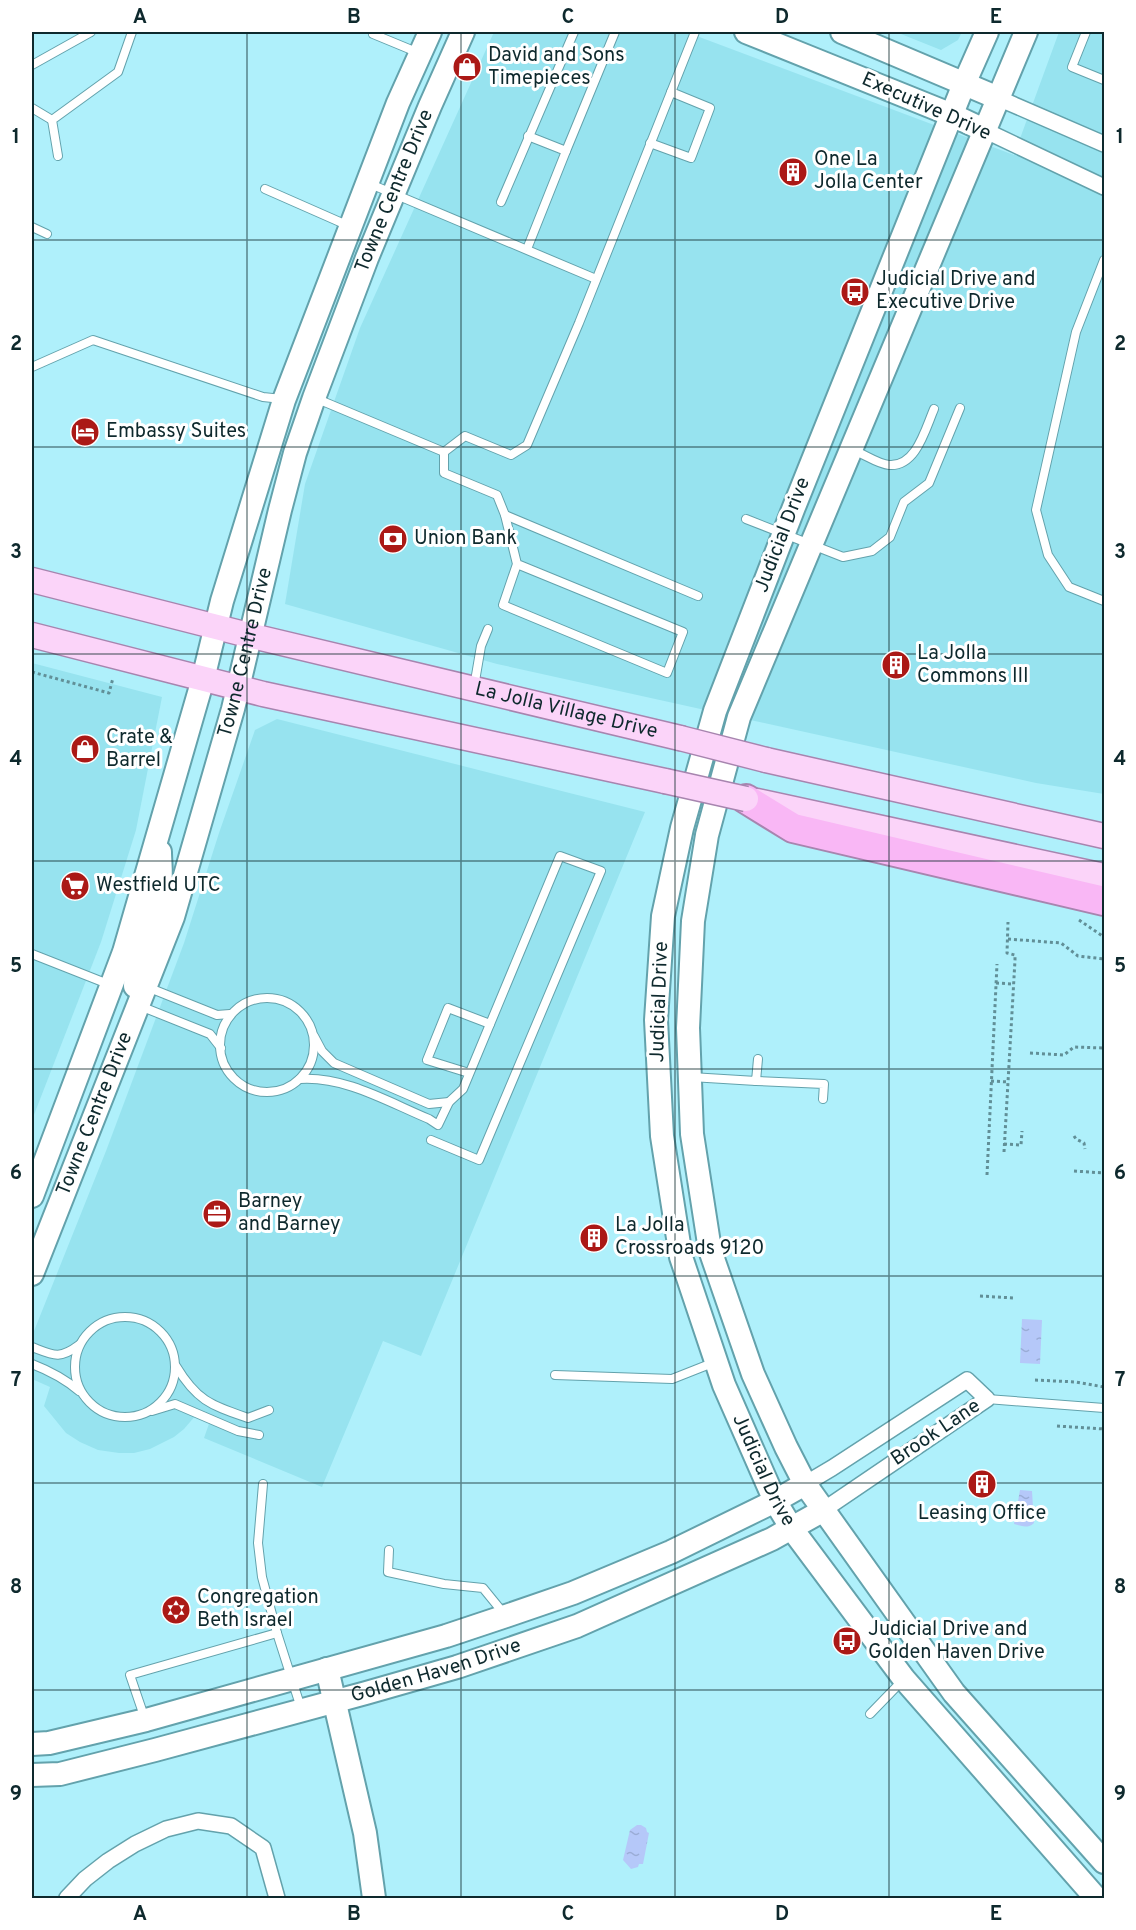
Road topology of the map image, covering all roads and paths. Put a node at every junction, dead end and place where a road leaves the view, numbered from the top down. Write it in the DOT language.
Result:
graph roads {
  1 [pos="91,32"];
  2 [pos="132,32"];
  3 [pos="430,32"];
  4 [pos="463,32"];
  5 [pos="574,32"];
  6 [pos="615,32"];
  7 [pos="695,32"];
  8 [pos="746,32"];
  9 [pos="842,32"];
  10 [pos="987,32"];
  11 [pos="1026,32"];
  12 [pos="1086,32"];
  13 [pos="373,34"];
  14 [pos="420,54"];
  15 [pos="32,64"];
  16 [pos="1104,80"];
  17 [pos="964,84"];
  18 [pos="671,92"];
  19 [pos="998,99"];
  20 [pos="32,108"];
  21 [pos="952,115"];
  22 [pos="52,120"];
  23 [pos="984,130"];
  24 [pos="528,136"];
  25 [pos="651,143"];
  26 [pos="1104,144"];
  27 [pos="566,151"];
  28 [pos="58,156"];
  29 [pos="368,183"];
  30 [pos="1104,187"];
  31 [pos="265,189"];
  32 [pos="395,193"];
  33 [pos="501,201"];
  34 [pos="32,227"];
  35 [pos="351,227"];
  36 [pos="47,234"];
  37 [pos="526,249"];
  38 [pos="1104,260"];
  39 [pos="596,279"];
  40 [pos="32,367"];
  41 [pos="314,398"];
  42 [pos="284,400"];
  43 [pos="960,408"];
  44 [pos="934,410"];
  45 [pos="852,449"];
  46 [pos="444,452"];
  47 [pos="505,515"];
  48 [pos="746,519"];
  49 [pos="783,534"];
  50 [pos="812,545"];
  51 [pos="517,564"];
  52 [pos="32,580"];
  53 [pos="698,596"];
  54 [pos="1104,601"];
  55 [pos="216,627"];
  56 [pos="488,629"];
  57 [pos="32,634"];
  58 [pos="252,636"];
  59 [pos="32,672"];
  60 [pos="113,678"];
  61 [pos="203,679"];
  62 [pos="239,687"];
  63 [pos="474,689"];
  64 [pos="746,799"];
  65 [pos="159,829"];
  66 [pos="1104,836"];
  67 [pos="1104,876"];
  68 [pos="1104,901"];
  69 [pos="1008,922"];
  70 [pos="1008,939"];
  71 [pos="32,954"];
  72 [pos="1104,959"];
  73 [pos="997,964"];
  74 [pos="996,983"];
  75 [pos="1013,984"];
  76 [pos="112,985"];
  77 [pos="142,996"];
  78 [pos="230,1014"];
  79 [pos="490,1024"];
  80 [pos="313,1035"];
  81 [pos="221,1048"];
  82 [pos="1104,1048"];
  83 [pos="1030,1053"];
  84 [pos="758,1059"];
  85 [pos="469,1073"];
  86 [pos="690,1077"];
  87 [pos="300,1078"];
  88 [pos="756,1081"];
  89 [pos="992,1081"];
  90 [pos="1009,1082"];
  91 [pos="823,1099"];
  92 [pos="449,1102"];
  93 [pos="1022,1131"];
  94 [pos="1074,1136"];
  95 [pos="431,1140"];
  96 [pos="1004,1144"];
  97 [pos="1085,1149"];
  98 [pos="1004,1152"];
  99 [pos="1074,1171"];
  100 [pos="1104,1173"];
  101 [pos="987,1175"];
  102 [pos="32,1196"];
  103 [pos="32,1274"];
  104 [pos="980,1296"];
  105 [pos="1014,1298"];
  106 [pos="80,1344"];
  107 [pos="32,1347"];
  108 [pos="716,1361"];
  109 [pos="32,1364"];
  110 [pos="175,1366"];
  111 [pos="555,1375"];
  112 [pos="1035,1380"];
  113 [pos="1104,1387"];
  114 [pos="83,1395"];
  115 [pos="987,1399"];
  116 [pos="1104,1408"];
  117 [pos="269,1410"];
  118 [pos="139,1415"];
  119 [pos="1057,1426"];
  120 [pos="1104,1429"];
  121 [pos="259,1435"];
  122 [pos="263,1484"];
  123 [pos="805,1484"];
  124 [pos="775,1501"];
  125 [pos="822,1511"];
  126 [pos="792,1528"];
  127 [pos="389,1550"];
  128 [pos="506,1616"];
  129 [pos="277,1633"];
  130 [pos="327,1669"];
  131 [pos="292,1679"];
  132 [pos="904,1679"];
  133 [pos="335,1702"];
  134 [pos="302,1711"];
  135 [pos="870,1714"];
  136 [pos="146,1720"];
  137 [pos="32,1744"];
  138 [pos="32,1775"];
  139 [pos="1104,1862"];
  140 [pos="68,1899"];
  141 [pos="277,1899"];
  142 [pos="374,1899"];
  143 [pos="1096,1899"];
  1 -- 15 [label="lane"];
  2 -- 22 [label="lane"];
  3 -- 14 [label="street, Towne Centre Drive"];
  4 -- 32 [label="street, Towne Centre Drive"];
  5 -- 24 [label="lane"];
  6 -- 27 [label="lane"];
  7 -- 18 [label="lane"];
  8 -- 21 [label="street, Executive Drive"];
  9 -- 17 [label="street, Executive Drive"];
  10 -- 17 [label="street, Judicial Drive"];
  11 -- 19 [label="street, Judicial Drive"];
  12 -- 16 [label="lane"];
  13 -- 14 [label="lane"];
  14 -- 29 [label="street, Towne Centre Drive"];
  17 -- 19 [label="street, Executive Drive"];
  17 -- 21 [label="street, Judicial Drive"];
  18 -- 25 [label="lane"];
  18 -- 25 [label="lane"];
  19 -- 23 [label="street, Judicial Drive"];
  19 -- 26 [label="street, Executive Drive"];
  20 -- 22 [label="lane"];
  21 -- 23 [label="street, Executive Drive"];
  21 -- 49 [label="street, Judicial Drive"];
  22 -- 28 [label="lane"];
  23 -- 30 [label="street, Executive Drive"];
  23 -- 45 [label="street, Judicial Drive"];
  24 -- 27 [label="lane"];
  24 -- 33 [label="lane"];
  25 -- 39 [label="lane"];
  27 -- 37 [label="lane"];
  29 -- 32 [label="lane"];
  29 -- 35 [label="street, Towne Centre Drive"];
  31 -- 35 [label="lane"];
  32 -- 37 [label="lane"];
  32 -- 41 [label="street, Towne Centre Drive"];
  34 -- 36 [label="lane"];
  35 -- 42 [label="street, Towne Centre Drive"];
  37 -- 39 [label="lane"];
  38 -- 54 [label="lane"];
  39 -- 46 [label="lane"];
  40 -- 42 [label="lane"];
  41 -- 46 [label="lane"];
  41 -- 58 [label="street, Towne Centre Drive"];
  42 -- 55 [label="street, Towne Centre Drive"];
  43 -- 50 [label="lane"];
  44 -- 45 [label="lane"];
  45 -- 50 [label="street, Judicial Drive"];
  46 -- 47 [label="lane"];
  47 -- 51 [label="lane"];
  47 -- 53 [label="lane"];
  48 -- 49 [label="lane"];
  49 -- 50 [label="lane"];
  49 -- 108 [label="street, Judicial Drive"];
  50 -- 86 [label="street, Judicial Drive"];
  51 -- 51 [label="lane"];
  52 -- 55 [label="main road, La Jolla Village Drive"];
  55 -- 58 [label="main road, La Jolla Village Drive"];
  55 -- 61 [label="street, Towne Centre Drive"];
  56 -- 63 [label="lane"];
  57 -- 61 [label="main road"];
  58 -- 62 [label="street, Towne Centre Drive"];
  58 -- 63 [label="main road, La Jolla Village Drive"];
  59 -- 60 [label="path"];
  61 -- 62 [label="main road"];
  61 -- 65 [label="street, Towne Centre Drive"];
  62 -- 64 [label="main road, bridge"];
  62 -- 77 [label="street, Towne Centre Drive"];
  63 -- 66 [label="main road, La Jolla Village Drive, bridge"];
  64 -- 67 [label="main road"];
  64 -- 68 [label="highway"];
  65 -- 76 [label="street, Towne Centre Drive"];
  65 -- 77 [label="street"];
  69 -- 70 [label="path"];
  70 -- 72 [label="path"];
  70 -- 75 [label="path"];
  71 -- 76 [label="lane"];
  73 -- 74 [label="path"];
  74 -- 75 [label="path"];
  74 -- 89 [label="path"];
  75 -- 90 [label="path"];
  76 -- 102 [label="street, Towne Centre Drive"];
  77 -- 78 [label="lane"];
  77 -- 81 [label="lane"];
  77 -- 103 [label="street, Towne Centre Drive"];
  78 -- 80 [label="lane"];
  78 -- 81 [label="lane"];
  79 -- 85 [label="lane"];
  79 -- 85 [label="lane"];
  79 -- 95 [label="lane"];
  80 -- 87 [label="lane"];
  80 -- 92 [label="lane"];
  81 -- 87 [label="lane"];
  82 -- 83 [label="path"];
  84 -- 88 [label="lane"];
  85 -- 92 [label="lane"];
  86 -- 88 [label="lane"];
  86 -- 123 [label="street, Judicial Drive"];
  87 -- 92 [label="lane"];
  88 -- 91 [label="lane"];
  89 -- 90 [label="path"];
  89 -- 101 [label="path"];
  90 -- 96 [label="path"];
  93 -- 96 [label="path"];
  94 -- 97 [label="path"];
  96 -- 98 [label="path"];
  99 -- 100 [label="path"];
  104 -- 105 [label="path"];
  106 -- 107 [label="lane"];
  106 -- 110 [label="lane"];
  106 -- 114 [label="lane"];
  108 -- 111 [label="lane"];
  108 -- 124 [label="street, Judicial Drive"];
  109 -- 114 [label="lane"];
  110 -- 117 [label="lane"];
  110 -- 118 [label="lane"];
  112 -- 113 [label="path"];
  114 -- 118 [label="lane"];
  115 -- 116 [label="lane"];
  115 -- 123 [label="street, Brook Lane"];
  115 -- 125 [label="street, Brook Lane"];
  118 -- 121 [label="lane"];
  119 -- 120 [label="path"];
  122 -- 129 [label="lane"];
  123 -- 124 [label="street, Golden Haven Drive"];
  123 -- 125 [label="street, Judicial Drive"];
  124 -- 126 [label="street, Judicial Drive"];
  124 -- 128 [label="street, Golden Haven Drive"];
  125 -- 126 [label="street, Golden Haven Drive"];
  125 -- 139 [label="street, Judicial Drive"];
  126 -- 132 [label="street, Judicial Drive"];
  126 -- 133 [label="street, Golden Haven Drive"];
  127 -- 128 [label="lane"];
  128 -- 130 [label="street, Golden Haven Drive"];
  129 -- 131 [label="lane"];
  129 -- 136 [label="lane"];
  130 -- 131 [label="street, Golden Haven Drive"];
  130 -- 133 [label="street"];
  131 -- 134 [label="lane"];
  131 -- 136 [label="street, Golden Haven Drive"];
  132 -- 135 [label="lane"];
  132 -- 143 [label="street, Judicial Drive"];
  133 -- 134 [label="street, Golden Haven Drive"];
  133 -- 142 [label="street"];
  134 -- 138 [label="street, Golden Haven Drive"];
  136 -- 137 [label="street, Golden Haven Drive"];
  140 -- 141 [label="street"];
}
